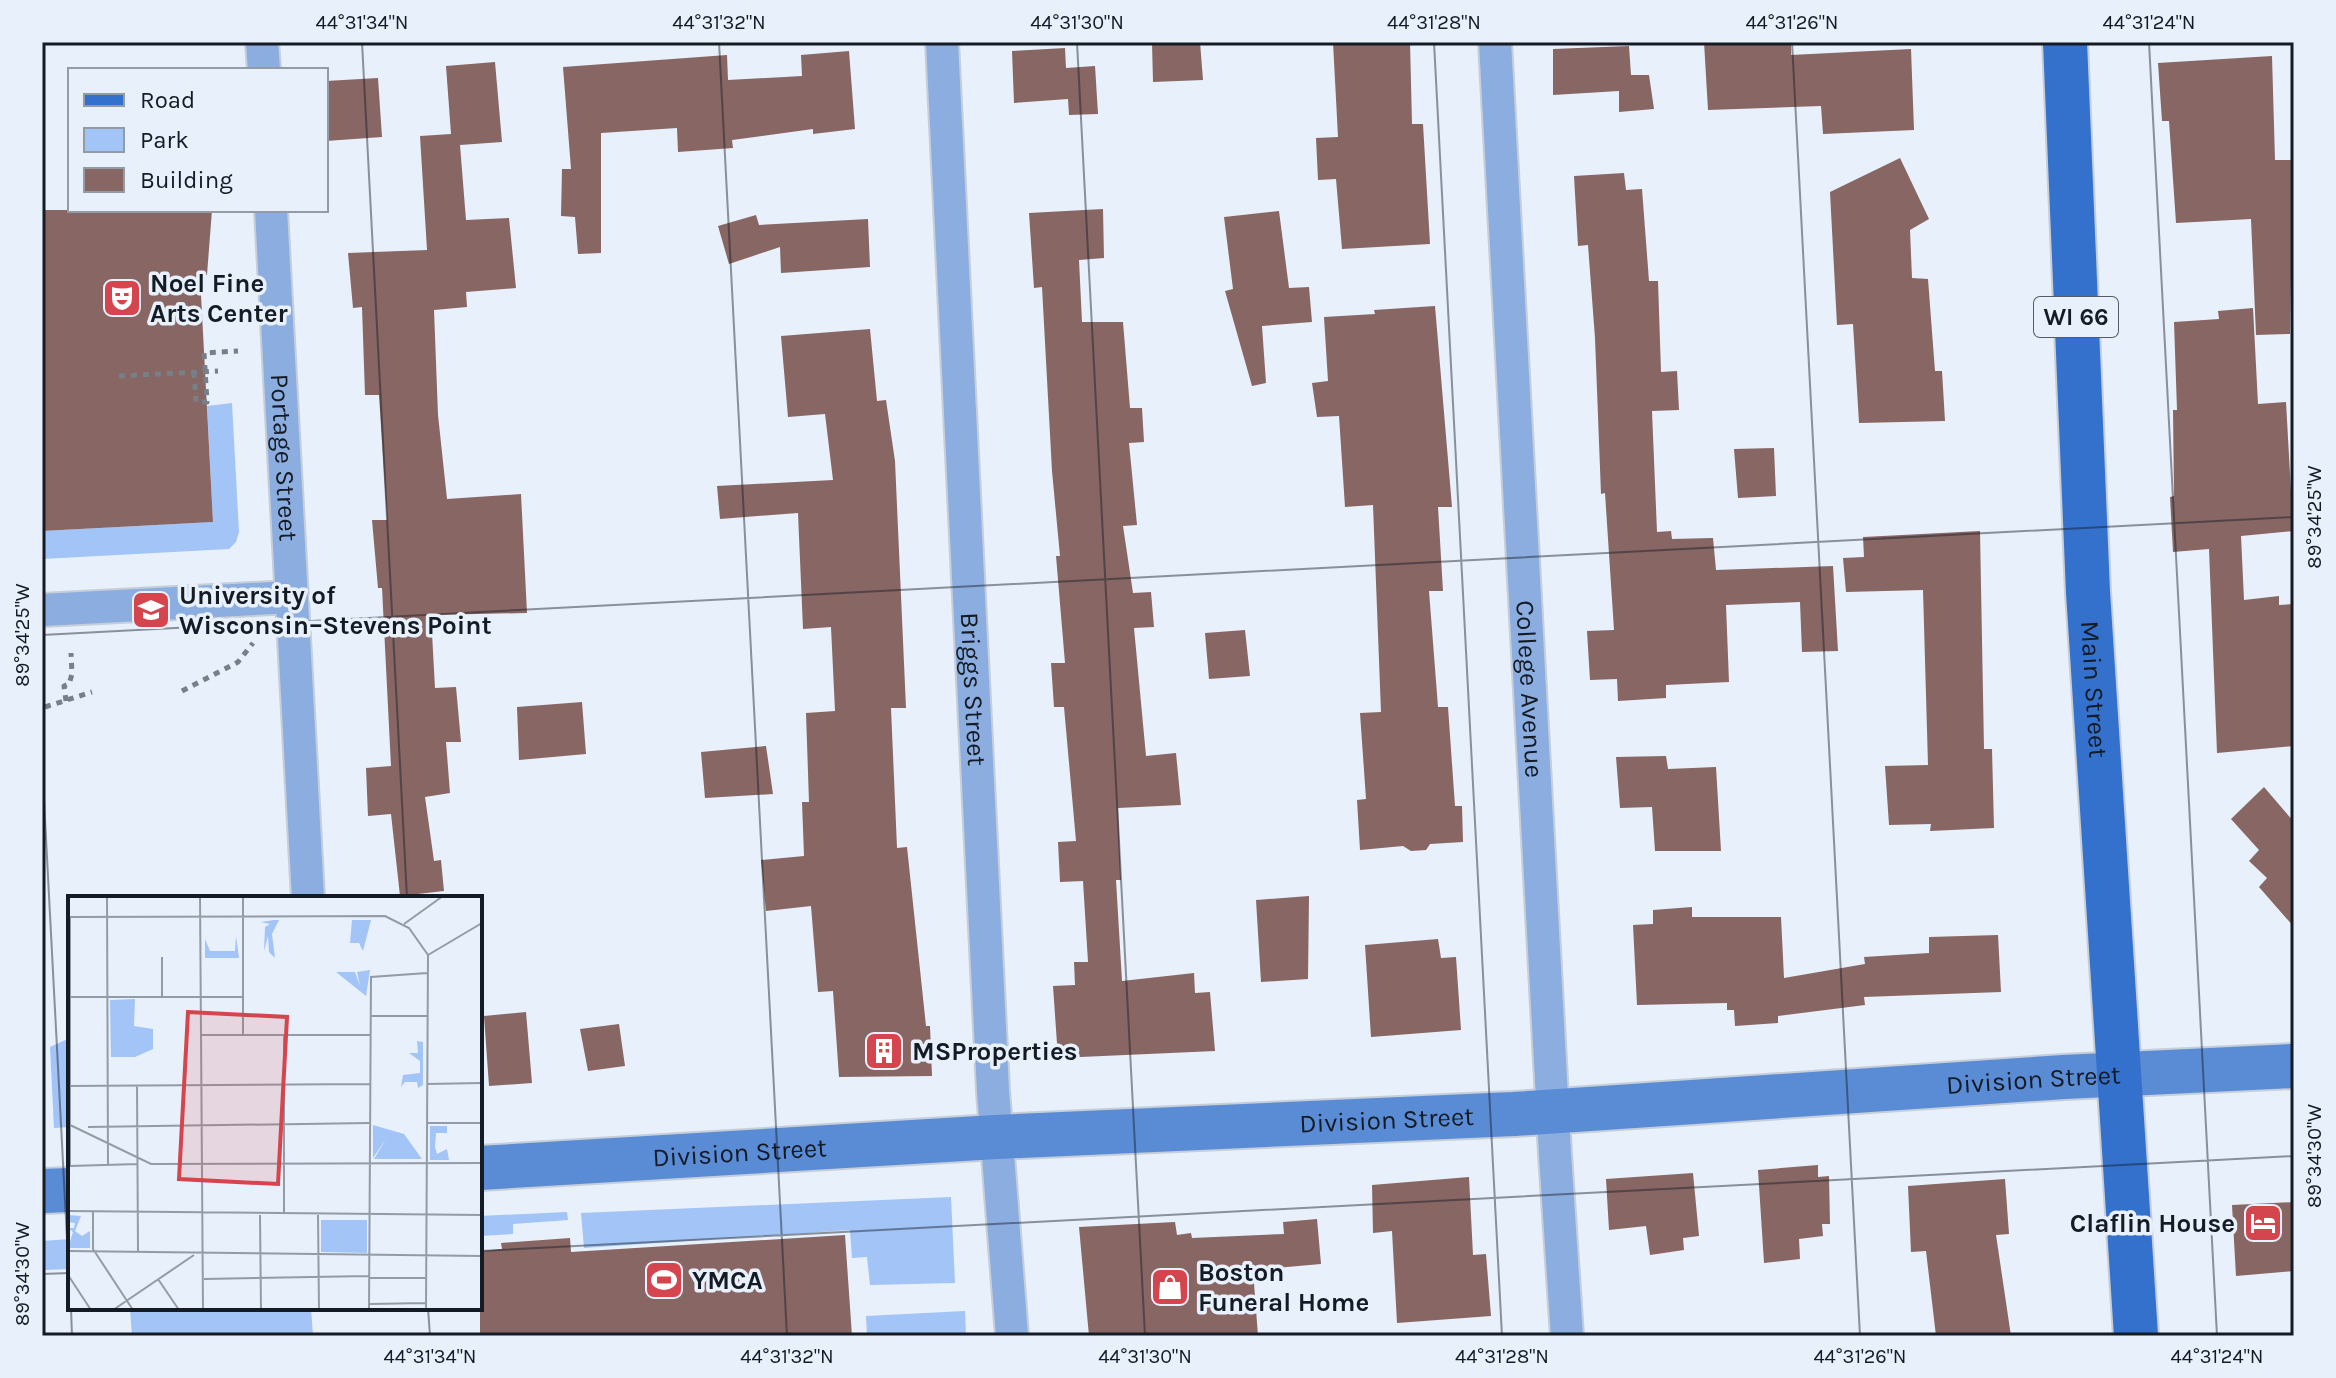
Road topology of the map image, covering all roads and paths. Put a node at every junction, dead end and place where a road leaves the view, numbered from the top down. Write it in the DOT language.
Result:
graph roads {
  1 [pos="262,42"];
  2 [pos="942,42"];
  3 [pos="1495,42"];
  4 [pos="2065,42"];
  5 [pos="264,68"];
  6 [pos="271,212"];
  7 [pos="238,351"];
  8 [pos="218,371"];
  9 [pos="194,372"];
  10 [pos="205,372"];
  11 [pos="119,376"];
  12 [pos="292,597"];
  13 [pos="42,610"];
  14 [pos="253,643"];
  15 [pos="71,653"];
  16 [pos="182,691"];
  17 [pos="92,692"];
  18 [pos="66,701"];
  19 [pos="45,707"];
  20 [pos="308,896"];
  21 [pos="2294,1066"];
  22 [pos="2118,1075"];
  23 [pos="1552,1111"];
  24 [pos="996,1137"];
  25 [pos="482,1168"];
  26 [pos="68,1190"];
  27 [pos="42,1191"];
  28 [pos="1012,1336"];
  29 [pos="1567,1336"];
  30 [pos="2136,1336"];
  1 -- 5 [label="street"];
  2 -- 24 [label="street, Briggs Street"];
  3 -- 23 [label="street, College Avenue"];
  4 -- 22 [label="main road, Main Street / WI 66"];
  6 -- 12 [label="street, Portage Street"];
  7 -- 10 [label="path"];
  8 -- 10 [label="path, bridge"];
  9 -- 10 [label="path, bridge"];
  9 -- 10 [label="path"];
  9 -- 11 [label="path, bridge"];
  12 -- 13 [label="street"];
  12 -- 20 [label="street, Portage Street"];
  14 -- 16 [label="path"];
  15 -- 18 [label="path"];
  17 -- 18 [label="path"];
  18 -- 19 [label="path"];
  21 -- 22 [label="main road, Division Street"];
  22 -- 23 [label="main road, Division Street"];
  22 -- 30 [label="main road, Main Street / WI 66"];
  23 -- 24 [label="main road, Division Street"];
  23 -- 29 [label="street, College Avenue"];
  24 -- 25 [label="main road, Division Street"];
  24 -- 28 [label="street, Briggs Street"];
  26 -- 27 [label="main road"];
}
